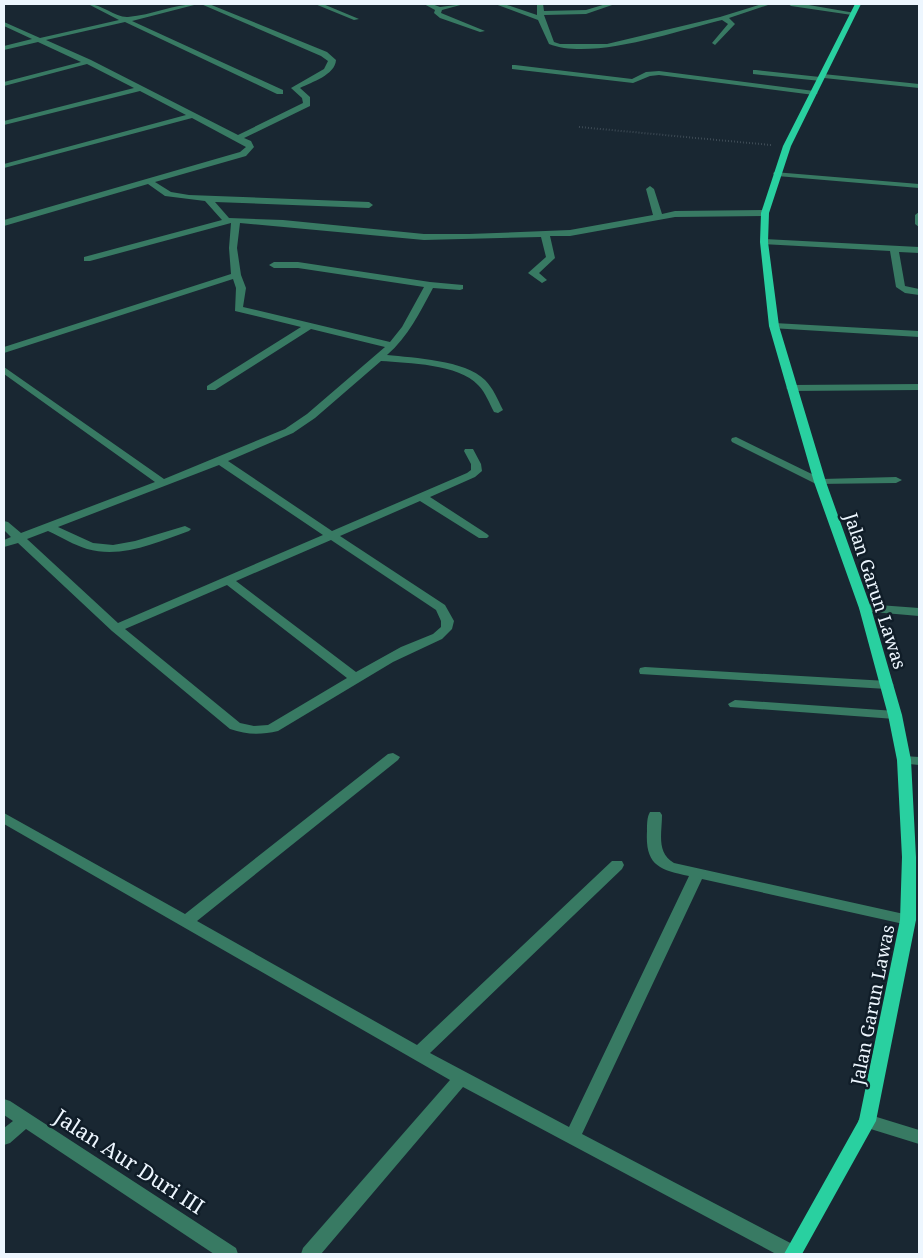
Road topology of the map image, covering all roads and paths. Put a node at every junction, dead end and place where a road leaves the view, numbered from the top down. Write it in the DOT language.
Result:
graph roads {
  1 [pos="91,4"];
  2 [pos="195,4"];
  3 [pos="204,4"];
  4 [pos="318,4"];
  5 [pos="427,4"];
  6 [pos="461,4"];
  7 [pos="498,4"];
  8 [pos="540,4"];
  9 [pos="612,4"];
  10 [pos="751,4"];
  11 [pos="768,4"];
  12 [pos="791,4"];
  13 [pos="819,4"];
  14 [pos="760,6"];
  15 [pos="855,8"];
  16 [pos="439,9"];
  17 [pos="541,16"];
  18 [pos="722,18"];
  19 [pos="356,19"];
  20 [pos="124,20"];
  21 [pos="4,24"];
  22 [pos="482,31"];
  23 [pos="36,40"];
  24 [pos="715,44"];
  25 [pos="4,48"];
  26 [pos="88,62"];
  27 [pos="515,67"];
  28 [pos="756,72"];
  29 [pos="822,77"];
  30 [pos="4,84"];
  31 [pos="919,86"];
  32 [pos="141,89"];
  33 [pos="280,92"];
  34 [pos="814,93"];
  35 [pos="194,116"];
  36 [pos="4,123"];
  37 [pos="578,128"];
  38 [pos="238,138"];
  39 [pos="787,146"];
  40 [pos="4,166"];
  41 [pos="777,174"];
  42 [pos="150,182"];
  43 [pos="919,186"];
  44 [pos="650,189"];
  45 [pos="208,199"];
  46 [pos="369,205"];
  47 [pos="765,213"];
  48 [pos="919,215"];
  49 [pos="658,216"];
  50 [pos="232,221"];
  51 [pos="4,223"];
  52 [pos="919,224"];
  53 [pos="545,234"];
  54 [pos="764,242"];
  55 [pos="894,248"];
  56 [pos="919,250"];
  57 [pos="87,259"];
  58 [pos="274,265"];
  59 [pos="236,276"];
  60 [pos="542,280"];
  61 [pos="430,285"];
  62 [pos="460,287"];
  63 [pos="919,292"];
  64 [pos="309,326"];
  65 [pos="774,326"];
  66 [pos="919,334"];
  67 [pos="392,346"];
  68 [pos="4,350"];
  69 [pos="381,358"];
  70 [pos="4,370"];
  71 [pos="919,387"];
  72 [pos="211,388"];
  73 [pos="792,388"];
  74 [pos="498,410"];
  75 [pos="736,440"];
  76 [pos="469,451"];
  77 [pos="220,461"];
  78 [pos="896,480"];
  79 [pos="820,482"];
  80 [pos="163,483"];
  81 [pos="422,498"];
  82 [pos="4,524"];
  83 [pos="47,526"];
  84 [pos="185,528"];
  85 [pos="328,535"];
  86 [pos="483,536"];
  87 [pos="18,537"];
  88 [pos="4,544"];
  89 [pos="228,580"];
  90 [pos="866,608"];
  91 [pos="919,612"];
  92 [pos="116,628"];
  93 [pos="645,671"];
  94 [pos="357,679"];
  95 [pos="887,685"];
  96 [pos="735,704"];
  97 [pos="895,715"];
  98 [pos="393,756"];
  99 [pos="904,760"];
  100 [pos="919,761"];
  101 [pos="656,815"];
  102 [pos="4,818"];
  103 [pos="617,866"];
  104 [pos="697,874"];
  105 [pos="908,920"];
  106 [pos="186,921"];
  107 [pos="419,1053"];
  108 [pos="461,1078"];
  109 [pos="4,1106"];
  110 [pos="24,1120"];
  111 [pos="867,1122"];
  112 [pos="919,1137"];
  113 [pos="4,1138"];
  114 [pos="572,1138"];
  115 [pos="229,1254"];
  116 [pos="310,1254"];
  117 [pos="793,1254"];
  1 -- 20 [label="street"];
  2 -- 20 [label="street"];
  3 -- 38 [label="street"];
  4 -- 19 [label="street"];
  5 -- 16 [label="street"];
  6 -- 16 [label="street"];
  7 -- 17 [label="street"];
  8 -- 17 [label="street"];
  9 -- 17 [label="street"];
  10 -- 14 [label="street"];
  11 -- 14 [label="street"];
  12 -- 15 [label="street"];
  13 -- 15 [label="street"];
  14 -- 18 [label="street"];
  15 -- 29 [label="main road, Jalan Garun Lawas"];
  16 -- 22 [label="street"];
  17 -- 18 [label="street"];
  18 -- 24 [label="street"];
  20 -- 23 [label="street"];
  20 -- 33 [label="street"];
  21 -- 23 [label="street"];
  23 -- 25 [label="street"];
  23 -- 26 [label="street"];
  26 -- 30 [label="street"];
  26 -- 32 [label="street"];
  27 -- 34 [label="street"];
  28 -- 29 [label="street"];
  29 -- 31 [label="street"];
  29 -- 34 [label="main road, Jalan Garun Lawas"];
  32 -- 35 [label="street"];
  32 -- 36 [label="street"];
  34 -- 39 [label="main road, Jalan Garun Lawas"];
  35 -- 38 [label="street"];
  35 -- 40 [label="street"];
  37 -- 39 [label="path"];
  38 -- 42 [label="street"];
  39 -- 41 [label="main road, Jalan Garun Lawas"];
  41 -- 43 [label="street"];
  41 -- 47 [label="main road, Jalan Garun Lawas"];
  42 -- 45 [label="street"];
  42 -- 51 [label="street"];
  44 -- 49 [label="street"];
  45 -- 46 [label="street"];
  45 -- 50 [label="street"];
  47 -- 49 [label="street"];
  47 -- 54 [label="main road, Jalan Garun Lawas"];
  48 -- 52 [label="street"];
  49 -- 53 [label="street"];
  50 -- 53 [label="street"];
  50 -- 57 [label="street"];
  50 -- 59 [label="street"];
  53 -- 60 [label="street"];
  54 -- 55 [label="street"];
  54 -- 65 [label="main road, Jalan Garun Lawas"];
  55 -- 56 [label="street"];
  55 -- 63 [label="street"];
  58 -- 61 [label="street"];
  59 -- 64 [label="street"];
  59 -- 68 [label="street"];
  61 -- 62 [label="street"];
  61 -- 67 [label="street"];
  64 -- 67 [label="street"];
  64 -- 72 [label="street"];
  65 -- 66 [label="street"];
  65 -- 73 [label="main road, Jalan Garun Lawas"];
  67 -- 69 [label="street"];
  69 -- 74 [label="street"];
  69 -- 77 [label="street"];
  70 -- 80 [label="street"];
  71 -- 73 [label="street"];
  73 -- 79 [label="main road, Jalan Garun Lawas"];
  75 -- 79 [label="street"];
  76 -- 81 [label="street"];
  77 -- 80 [label="street"];
  77 -- 85 [label="street"];
  78 -- 79 [label="street"];
  79 -- 90 [label="main road, Jalan Garun Lawas"];
  80 -- 83 [label="street"];
  81 -- 85 [label="street"];
  81 -- 86 [label="street"];
  82 -- 87 [label="street"];
  83 -- 84 [label="street"];
  83 -- 87 [label="street"];
  85 -- 89 [label="street"];
  85 -- 94 [label="street"];
  87 -- 88 [label="street"];
  87 -- 92 [label="street"];
  89 -- 92 [label="street"];
  89 -- 94 [label="street"];
  90 -- 91 [label="street"];
  90 -- 95 [label="main road, Jalan Garun Lawas"];
  92 -- 94 [label="street"];
  93 -- 95 [label="street"];
  95 -- 97 [label="main road, Jalan Garun Lawas"];
  96 -- 97 [label="street"];
  97 -- 99 [label="main road, Jalan Garun Lawas"];
  98 -- 106 [label="street"];
  99 -- 100 [label="street"];
  99 -- 105 [label="main road, Jalan Garun Lawas"];
  101 -- 104 [label="street"];
  102 -- 106 [label="street"];
  103 -- 107 [label="street"];
  104 -- 105 [label="street"];
  104 -- 114 [label="street"];
  105 -- 111 [label="main road, Jalan Garun Lawas"];
  106 -- 107 [label="street"];
  107 -- 108 [label="street"];
  108 -- 114 [label="street"];
  108 -- 116 [label="street"];
  109 -- 110 [label="street, Jalan Aur Duri III"];
  110 -- 113 [label="street"];
  110 -- 115 [label="street, Jalan Aur Duri III"];
  111 -- 112 [label="street"];
  111 -- 117 [label="main road, Jalan Garun Lawas"];
  114 -- 117 [label="street"];
}
